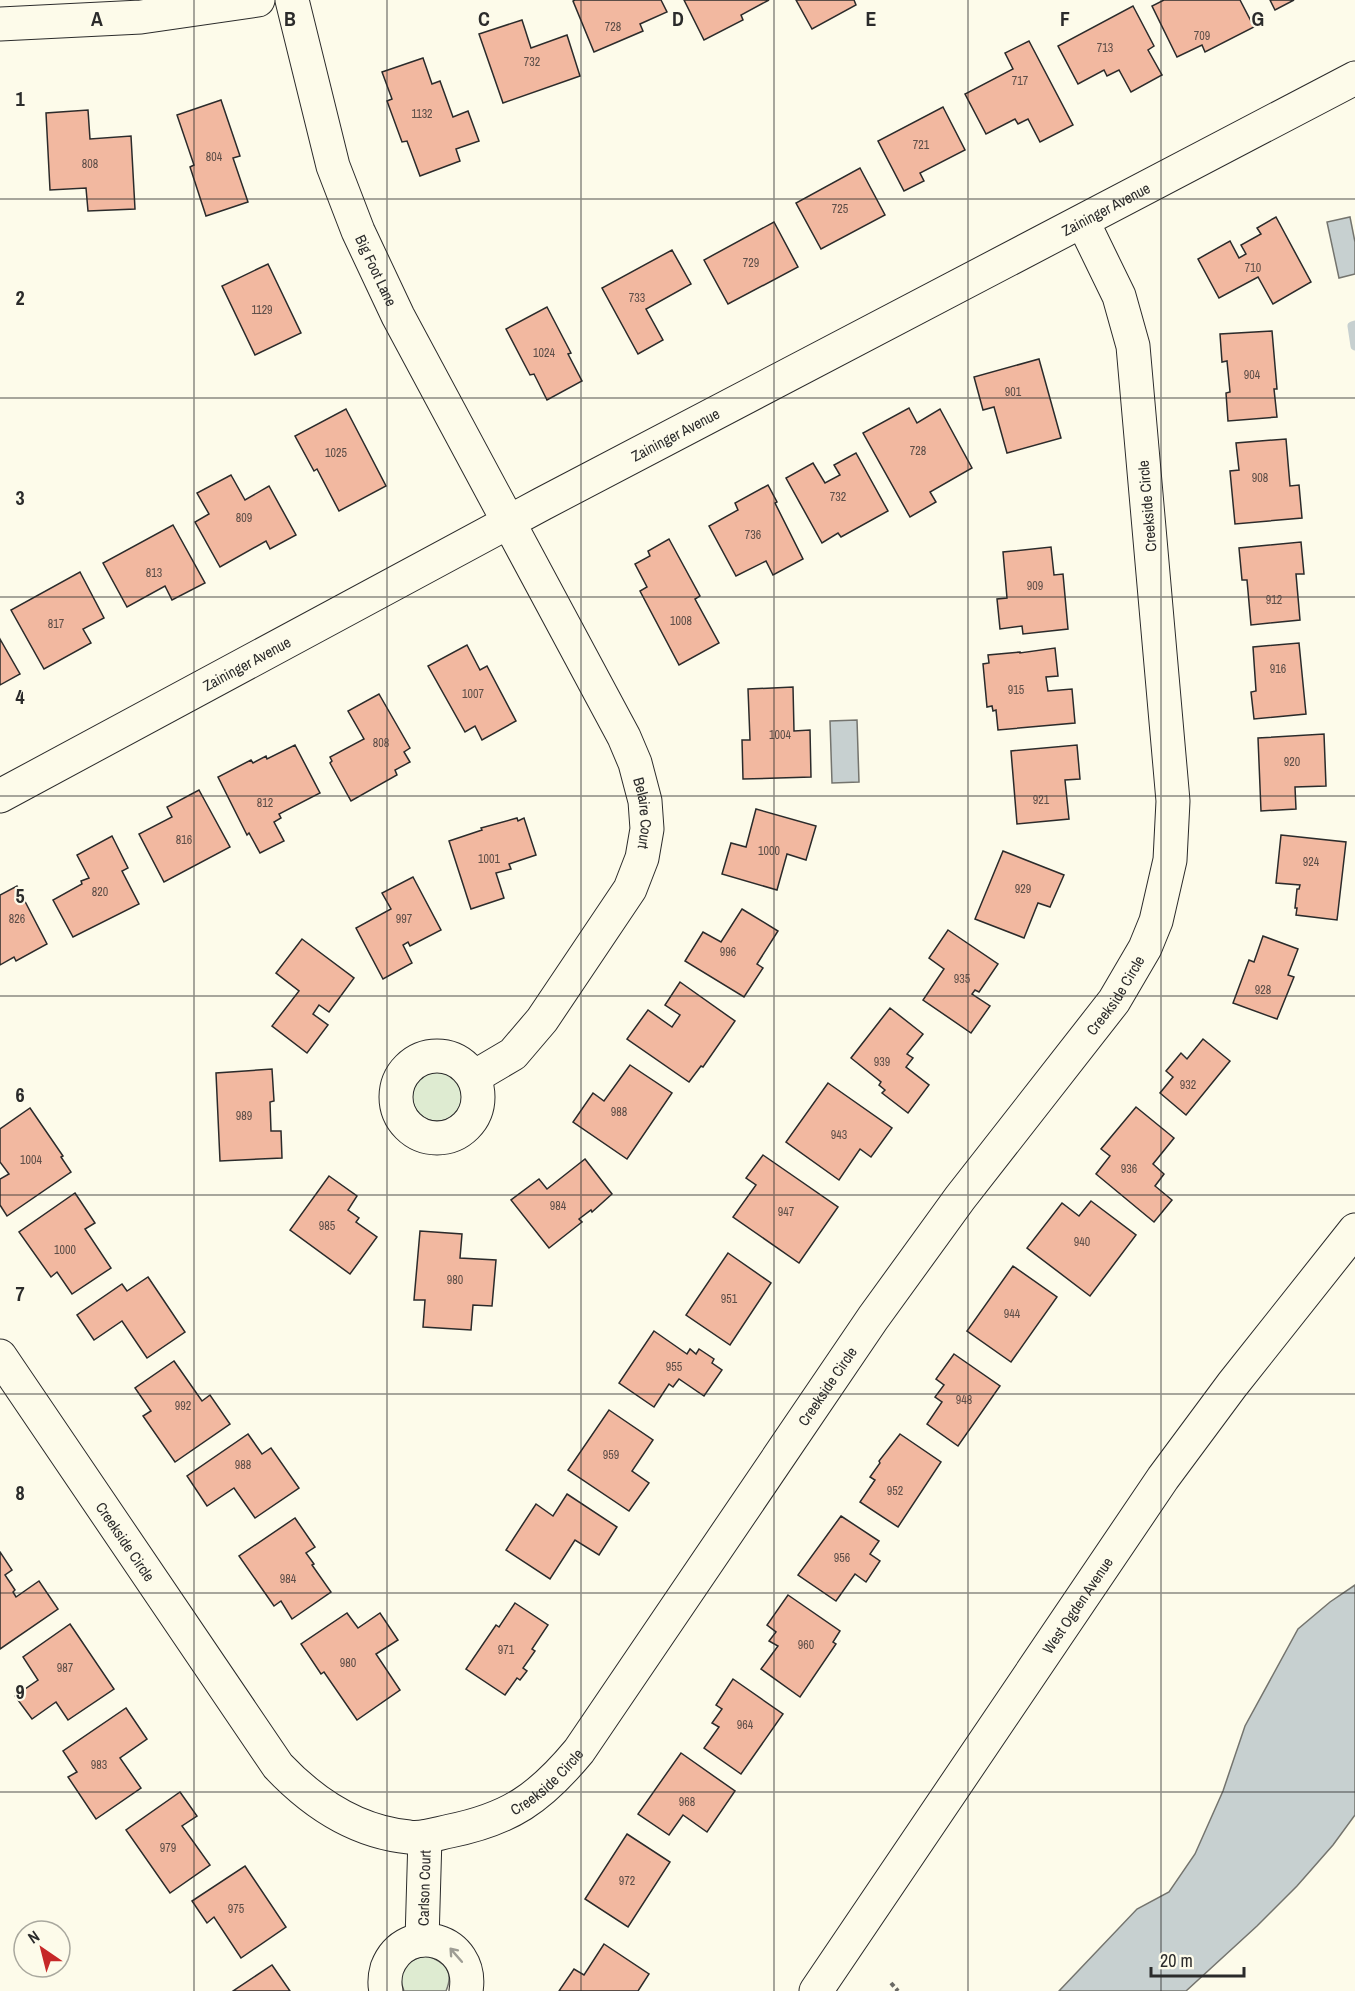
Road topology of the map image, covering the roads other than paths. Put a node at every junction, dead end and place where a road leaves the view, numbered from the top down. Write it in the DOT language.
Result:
graph roads {
  1 [pos="258,0"];
  2 [pos="292,0"];
  3 [pos="0,24"];
  4 [pos="1355,78"];
  5 [pos="1083,222"];
  6 [pos="508,522"];
  7 [pos="0,796"];
  8 [pos="474,1077"];
  9 [pos="1355,1230"];
  10 [pos="0,1356"];
  11 [pos="425,1837"];
  12 [pos="422,1940"];
  13 [pos="386,1991"];
  14 [pos="466,1991"];
  15 [pos="816,1991"];
  1 -- 3 [label="street"];
  2 -- 6 [label="street, Big Foot Lane"];
  4 -- 5 [label="street, Zaininger Avenue"];
  5 -- 6 [label="street, Zaininger Avenue"];
  5 -- 11 [label="street, Creekside Circle"];
  6 -- 7 [label="street, Zaininger Avenue"];
  6 -- 8 [label="street, Belaire Court"];
  9 -- 15 [label="street, West Ogden Avenue"];
  10 -- 11 [label="street, Creekside Circle"];
  11 -- 12 [label="street, Carlson Court"];
  12 -- 13 [label="street, Carlson Court"];
  14 -- 12 [label="street, Carlson Court, one-way"];
}
